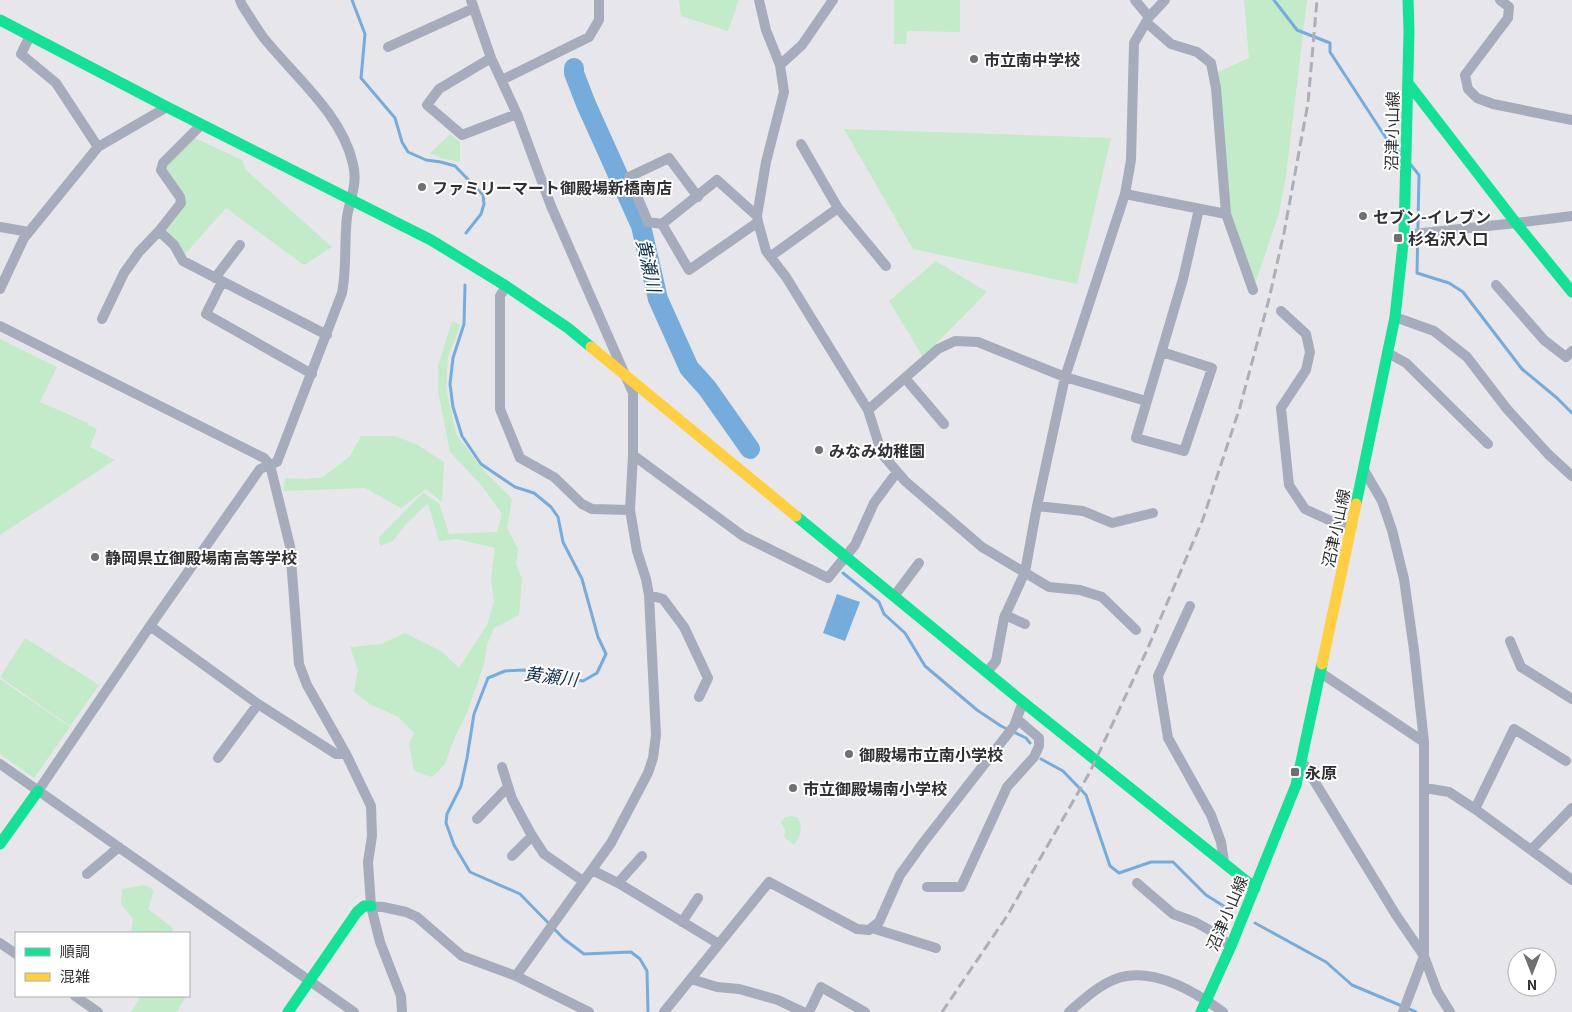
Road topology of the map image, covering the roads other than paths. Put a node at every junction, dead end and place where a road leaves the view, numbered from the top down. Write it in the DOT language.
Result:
graph roads {
  1 [pos="240,0"];
  2 [pos="599,0"];
  3 [pos="759,0"];
  4 [pos="833,0"];
  5 [pos="1136,0"];
  6 [pos="1165,0"];
  7 [pos="1408,0"];
  8 [pos="1418,0"];
  9 [pos="1500,0"];
  10 [pos="472,4"];
  11 [pos="0,20"];
  12 [pos="1148,20"];
  13 [pos="1409,31"];
  14 [pos="30,36"];
  15 [pos="388,47"];
  16 [pos="492,58"];
  17 [pos="780,65"];
  18 [pos="502,80"];
  19 [pos="1408,83"];
  20 [pos="167,107"];
  21 [pos="517,114"];
  22 [pos="1572,120"];
  23 [pos="202,125"];
  24 [pos="802,144"];
  25 [pos="98,147"];
  26 [pos="1125,194"];
  27 [pos="698,197"];
  28 [pos="351,201"];
  29 [pos="838,208"];
  30 [pos="1199,209"];
  31 [pos="1226,214"];
  32 [pos="1572,216"];
  33 [pos="757,219"];
  34 [pos="662,224"];
  35 [pos="1516,224"];
  36 [pos="0,227"];
  37 [pos="159,231"];
  38 [pos="29,232"];
  39 [pos="1404,234"];
  40 [pos="240,245"];
  41 [pos="771,256"];
  42 [pos="886,266"];
  43 [pos="218,280"];
  44 [pos="1496,285"];
  45 [pos="506,286"];
  46 [pos="0,289"];
  47 [pos="1253,290"];
  48 [pos="1572,292"];
  49 [pos="1281,311"];
  50 [pos="1395,317"];
  51 [pos="102,319"];
  52 [pos="0,326"];
  53 [pos="327,335"];
  54 [pos="1162,352"];
  55 [pos="1572,352"];
  56 [pos="1388,353"];
  57 [pos="624,373"];
  58 [pos="312,374"];
  59 [pos="1065,377"];
  60 [pos="905,378"];
  61 [pos="1146,401"];
  62 [pos="868,410"];
  63 [pos="944,424"];
  64 [pos="1488,444"];
  65 [pos="633,455"];
  66 [pos="270,465"];
  67 [pos="1364,470"];
  68 [pos="897,472"];
  69 [pos="1572,476"];
  70 [pos="1037,506"];
  71 [pos="630,510"];
  72 [pos="1153,513"];
  73 [pos="1352,526"];
  74 [pos="847,556"];
  75 [pos="919,563"];
  76 [pos="1025,572"];
  77 [pos="649,595"];
  78 [pos="895,596"];
  79 [pos="1190,606"];
  80 [pos="1005,615"];
  81 [pos="1026,624"];
  82 [pos="150,626"];
  83 [pos="1136,630"];
  84 [pos="1510,641"];
  85 [pos="987,672"];
  86 [pos="1321,674"];
  87 [pos="699,697"];
  88 [pos="1572,699"];
  89 [pos="1024,702"];
  90 [pos="258,704"];
  91 [pos="1015,723"];
  92 [pos="1424,742"];
  93 [pos="346,754"];
  94 [pos="218,758"];
  95 [pos="1302,761"];
  96 [pos="1566,761"];
  97 [pos="0,764"];
  98 [pos="502,767"];
  99 [pos="508,787"];
  100 [pos="1425,788"];
  101 [pos="38,791"];
  102 [pos="1572,808"];
  103 [pos="1475,809"];
  104 [pos="477,819"];
  105 [pos="532,836"];
  106 [pos="0,844"];
  107 [pos="119,847"];
  108 [pos="1531,850"];
  109 [pos="512,856"];
  110 [pos="642,856"];
  111 [pos="1224,862"];
  112 [pos="592,870"];
  113 [pos="87,874"];
  114 [pos="1572,880"];
  115 [pos="583,881"];
  116 [pos="618,883"];
  117 [pos="1138,883"];
  118 [pos="927,887"];
  119 [pos="1254,888"];
  120 [pos="698,898"];
  121 [pos="371,906"];
  122 [pos="682,922"];
  123 [pos="872,928"];
  124 [pos="0,943"];
  125 [pos="719,944"];
  126 [pos="1231,946"];
  127 [pos="936,948"];
  128 [pos="15,953"];
  129 [pos="1424,956"];
  130 [pos="516,976"];
  131 [pos="691,979"];
  132 [pos="310,982"];
  133 [pos="76,997"];
  134 [pos="1206,1000"];
  135 [pos="98,1012"];
  136 [pos="288,1012"];
  137 [pos="354,1012"];
  138 [pos="402,1012"];
  139 [pos="589,1012"];
  140 [pos="664,1012"];
  141 [pos="803,1012"];
  142 [pos="809,1012"];
  143 [pos="865,1012"];
  144 [pos="1069,1012"];
  145 [pos="1201,1012"];
  146 [pos="1223,1012"];
  147 [pos="1403,1012"];
  148 [pos="1450,1012"];
  1 -- 28 [label="street"];
  2 -- 18 [label="street"];
  3 -- 17 [label="street"];
  4 -- 17 [label="street"];
  5 -- 12 [label="street"];
  6 -- 12 [label="street"];
  7 -- 13 [label="street, 沼津小山線"];
  8 -- 13 [label="street, 沼津小山線"];
  9 -- 22 [label="street"];
  10 -- 15 [label="street"];
  10 -- 16 [label="street"];
  11 -- 14 [label="street"];
  12 -- 26 [label="street"];
  12 -- 31 [label="street"];
  13 -- 19 [label="street, 沼津小山線"];
  14 -- 20 [label="street"];
  14 -- 25 [label="street"];
  16 -- 18 [label="street"];
  16 -- 21 [label="street"];
  17 -- 33 [label="street"];
  18 -- 21 [label="street"];
  19 -- 35 [label="street"];
  19 -- 39 [label="street, 沼津小山線"];
  20 -- 23 [label="street"];
  20 -- 25 [label="street"];
  21 -- 57 [label="street"];
  23 -- 28 [label="street"];
  23 -- 37 [label="street"];
  24 -- 29 [label="street"];
  25 -- 38 [label="street"];
  26 -- 30 [label="street"];
  26 -- 59 [label="street"];
  27 -- 33 [label="street"];
  27 -- 34 [label="street"];
  27 -- 34 [label="street"];
  28 -- 45 [label="street"];
  28 -- 53 [label="street"];
  29 -- 41 [label="street"];
  29 -- 42 [label="street"];
  30 -- 31 [label="street"];
  30 -- 54 [label="street"];
  31 -- 47 [label="street"];
  32 -- 35 [label="street"];
  33 -- 34 [label="street"];
  33 -- 41 [label="street"];
  35 -- 39 [label="street"];
  35 -- 48 [label="street"];
  36 -- 38 [label="street"];
  37 -- 43 [label="street"];
  37 -- 51 [label="street"];
  38 -- 46 [label="street"];
  39 -- 50 [label="street, 沼津小山線"];
  40 -- 43 [label="street"];
  41 -- 62 [label="street"];
  43 -- 53 [label="street"];
  43 -- 58 [label="street"];
  44 -- 55 [label="street"];
  45 -- 57 [label="street"];
  45 -- 71 [label="street"];
  49 -- 73 [label="street"];
  50 -- 56 [label="street, 沼津小山線"];
  50 -- 69 [label="street"];
  52 -- 66 [label="street"];
  53 -- 58 [label="street"];
  54 -- 61 [label="street"];
  54 -- 61 [label="street"];
  56 -- 64 [label="street"];
  56 -- 67 [label="street, 沼津小山線"];
  57 -- 65 [label="street"];
  57 -- 74 [label="street"];
  58 -- 66 [label="street"];
  59 -- 60 [label="street"];
  59 -- 61 [label="street"];
  59 -- 70 [label="street"];
  60 -- 62 [label="street"];
  60 -- 63 [label="street"];
  62 -- 68 [label="street"];
  65 -- 71 [label="street"];
  65 -- 74 [label="street"];
  66 -- 82 [label="street"];
  66 -- 93 [label="street"];
  67 -- 73 [label="street, 沼津小山線"];
  67 -- 92 [label="street"];
  68 -- 74 [label="street"];
  68 -- 76 [label="street"];
  70 -- 72 [label="street"];
  70 -- 76 [label="street"];
  71 -- 77 [label="street"];
  73 -- 86 [label="street, 沼津小山線"];
  74 -- 78 [label="street"];
  75 -- 78 [label="street"];
  76 -- 80 [label="street"];
  76 -- 83 [label="street"];
  77 -- 87 [label="street"];
  77 -- 112 [label="street"];
  78 -- 85 [label="street"];
  79 -- 111 [label="street"];
  80 -- 81 [label="street"];
  80 -- 85 [label="street"];
  82 -- 90 [label="street"];
  82 -- 101 [label="street"];
  84 -- 88 [label="street"];
  85 -- 89 [label="street"];
  86 -- 92 [label="street"];
  86 -- 95 [label="street, 沼津小山線"];
  89 -- 91 [label="street"];
  89 -- 111 [label="street"];
  90 -- 93 [label="street"];
  90 -- 94 [label="street"];
  91 -- 118 [label="street"];
  91 -- 123 [label="street"];
  92 -- 100 [label="street"];
  93 -- 121 [label="street"];
  95 -- 119 [label="street, 沼津小山線"];
  95 -- 129 [label="street"];
  96 -- 103 [label="street"];
  97 -- 101 [label="street"];
  98 -- 99 [label="street"];
  99 -- 104 [label="street"];
  99 -- 105 [label="street"];
  100 -- 103 [label="street"];
  100 -- 129 [label="street"];
  101 -- 106 [label="street"];
  101 -- 107 [label="street"];
  102 -- 108 [label="street"];
  103 -- 108 [label="street"];
  105 -- 109 [label="street"];
  105 -- 115 [label="street"];
  107 -- 113 [label="street"];
  107 -- 132 [label="street"];
  108 -- 114 [label="street"];
  110 -- 116 [label="street"];
  111 -- 119 [label="street"];
  112 -- 115 [label="street"];
  112 -- 116 [label="street"];
  115 -- 130 [label="street"];
  116 -- 122 [label="street"];
  117 -- 126 [label="street"];
  119 -- 126 [label="street, 沼津小山線"];
  120 -- 122 [label="street"];
  121 -- 130 [label="street"];
  121 -- 132 [label="street"];
  121 -- 138 [label="street"];
  122 -- 125 [label="street"];
  123 -- 125 [label="street"];
  123 -- 127 [label="street"];
  124 -- 128 [label="street"];
  125 -- 131 [label="street"];
  126 -- 134 [label="street, 沼津小山線"];
  129 -- 147 [label="street"];
  129 -- 148 [label="street"];
  130 -- 139 [label="street"];
  131 -- 140 [label="street"];
  131 -- 141 [label="street"];
  132 -- 136 [label="street"];
  132 -- 137 [label="street"];
  133 -- 135 [label="street"];
  134 -- 144 [label="street"];
  134 -- 145 [label="street, 沼津小山線"];
  134 -- 146 [label="street"];
  142 -- 143 [label="street"];
}
